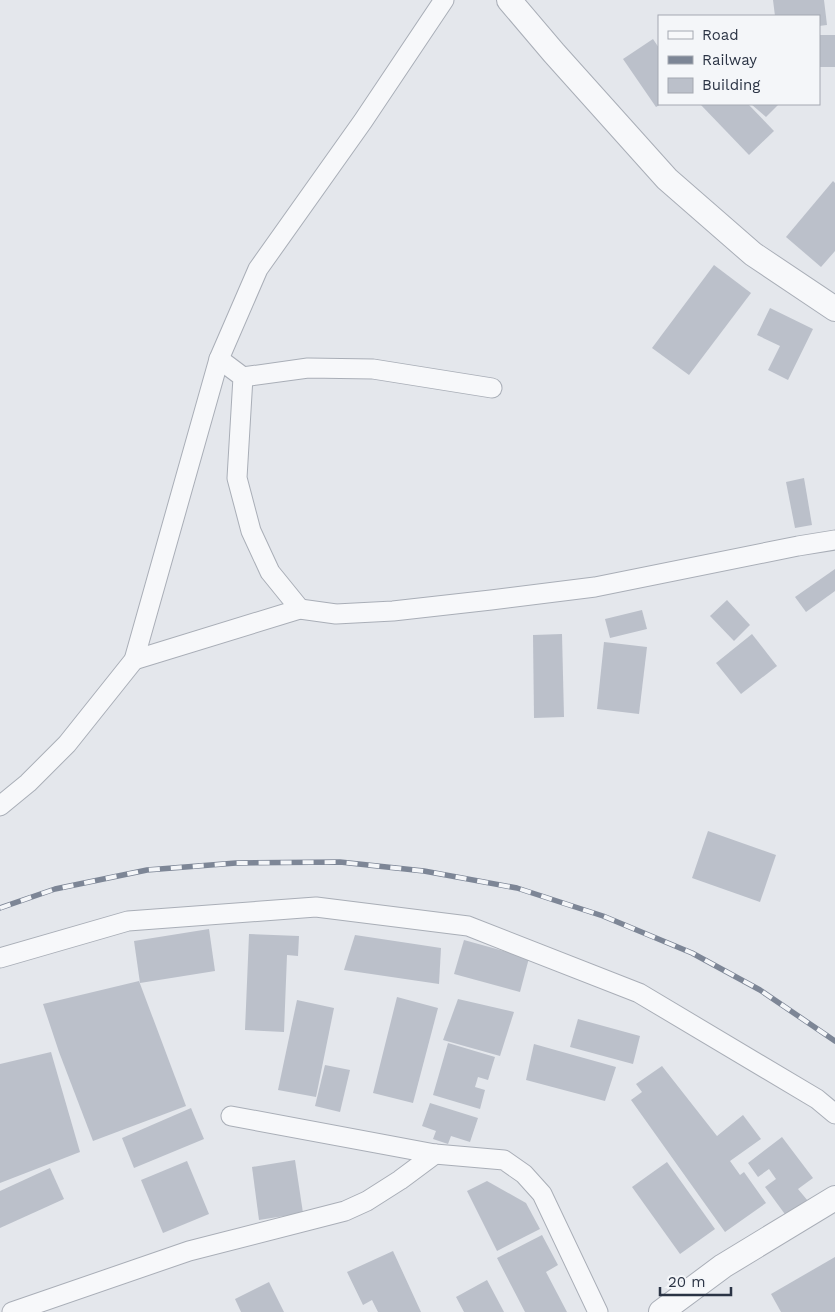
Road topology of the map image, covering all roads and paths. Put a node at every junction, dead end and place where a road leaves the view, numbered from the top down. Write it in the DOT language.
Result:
graph roads {
  1 [pos="444,0"];
  2 [pos="509,0"];
  3 [pos="835,309"];
  4 [pos="219,359"];
  5 [pos="243,377"];
  6 [pos="492,388"];
  7 [pos="835,540"];
  8 [pos="300,609"];
  9 [pos="134,660"];
  10 [pos="0,806"];
  11 [pos="0,958"];
  12 [pos="835,1114"];
  13 [pos="231,1116"];
  14 [pos="435,1154"];
  15 [pos="835,1198"];
  16 [pos="12,1312"];
  17 [pos="598,1312"];
  18 [pos="661,1312"];
  1 -- 4 [label="street"];
  2 -- 3 [label="street"];
  4 -- 5 [label="street"];
  4 -- 9 [label="street"];
  5 -- 6 [label="street"];
  5 -- 8 [label="street"];
  7 -- 8 [label="street"];
  8 -- 9 [label="street"];
  9 -- 10 [label="street"];
  11 -- 12 [label="street"];
  13 -- 14 [label="street"];
  14 -- 16 [label="street"];
  14 -- 17 [label="street"];
  15 -- 18 [label="street"];
}
